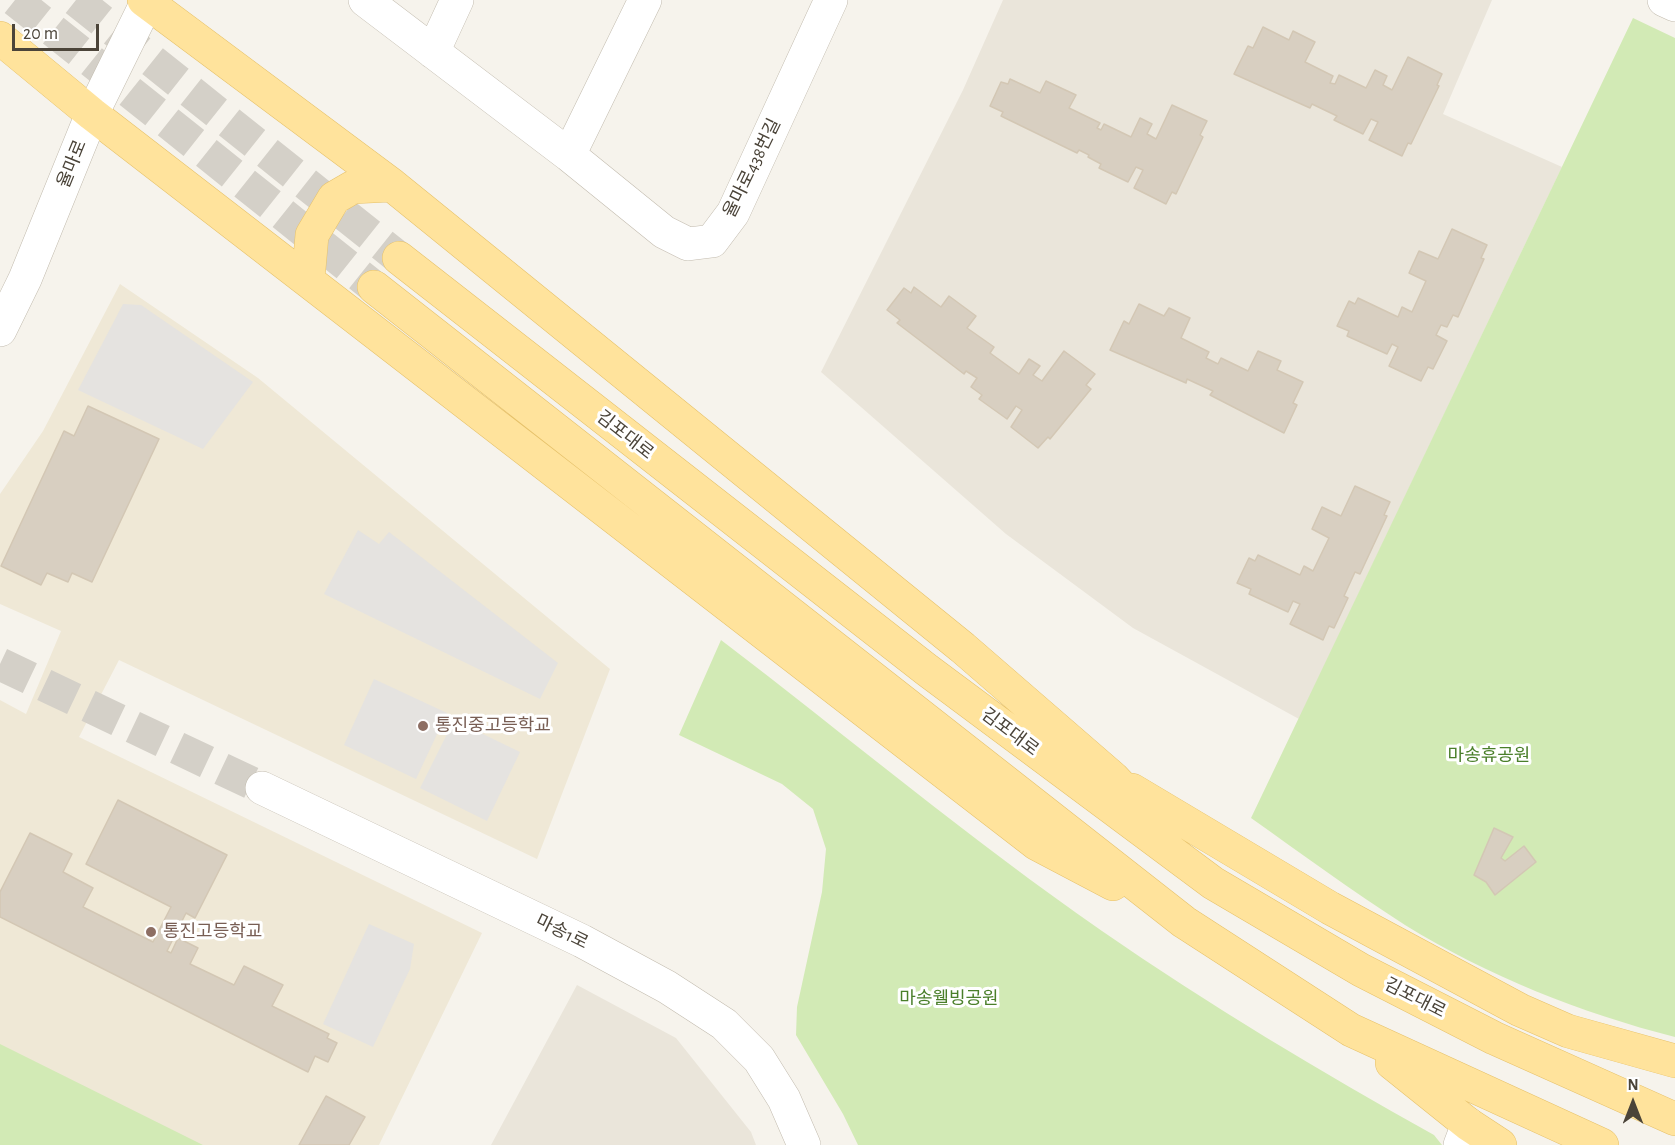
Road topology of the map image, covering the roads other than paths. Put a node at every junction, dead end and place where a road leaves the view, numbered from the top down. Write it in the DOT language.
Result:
graph roads {
  1 [pos="365,0"];
  2 [pos="457,0"];
  3 [pos="645,0"];
  4 [pos="831,0"];
  5 [pos="1664,0"];
  6 [pos="146,1"];
  7 [pos="1675,5"];
  8 [pos="0,38"];
  9 [pos="433,52"];
  10 [pos="92,114"];
  11 [pos="569,155"];
  12 [pos="392,185"];
  13 [pos="399,258"];
  14 [pos="308,280"];
  15 [pos="374,287"];
  16 [pos="0,330"];
  17 [pos="1113,778"];
  18 [pos="262,788"];
  19 [pos="1213,883"];
  20 [pos="1184,922"];
  21 [pos="1351,1030"];
  22 [pos="1675,1061"];
  23 [pos="1675,1119"];
  24 [pos="1464,1135"];
  25 [pos="804,1145"];
  26 [pos="1500,1145"];
  27 [pos="1602,1145"];
  1 -- 9 [label="street, 율마로438번길"];
  2 -- 9 [label="street"];
  3 -- 11 [label="street"];
  4 -- 11 [label="street, 율마로438번길"];
  5 -- 7 [label="street"];
  6 -- 10 [label="street, 율마로"];
  6 -- 12 [label="main road"];
  8 -- 10 [label="main road"];
  9 -- 11 [label="street, 율마로438번길"];
  10 -- 14 [label="main road"];
  10 -- 16 [label="street, 율마로"];
  12 -- 14 [label="main road"];
  12 -- 17 [label="main road"];
  13 -- 19 [label="main road, 김포대로"];
  14 -- 20 [label="main road"];
  15 -- 20 [label="main road"];
  17 -- 19 [label="main road"];
  17 -- 22 [label="main road"];
  18 -- 25 [label="street, 마송1로"];
  19 -- 23 [label="main road, 김포대로"];
  20 -- 21 [label="main road"];
  21 -- 24 [label="main road"];
  21 -- 27 [label="main road"];
  24 -- 26 [label="main road"];
}
